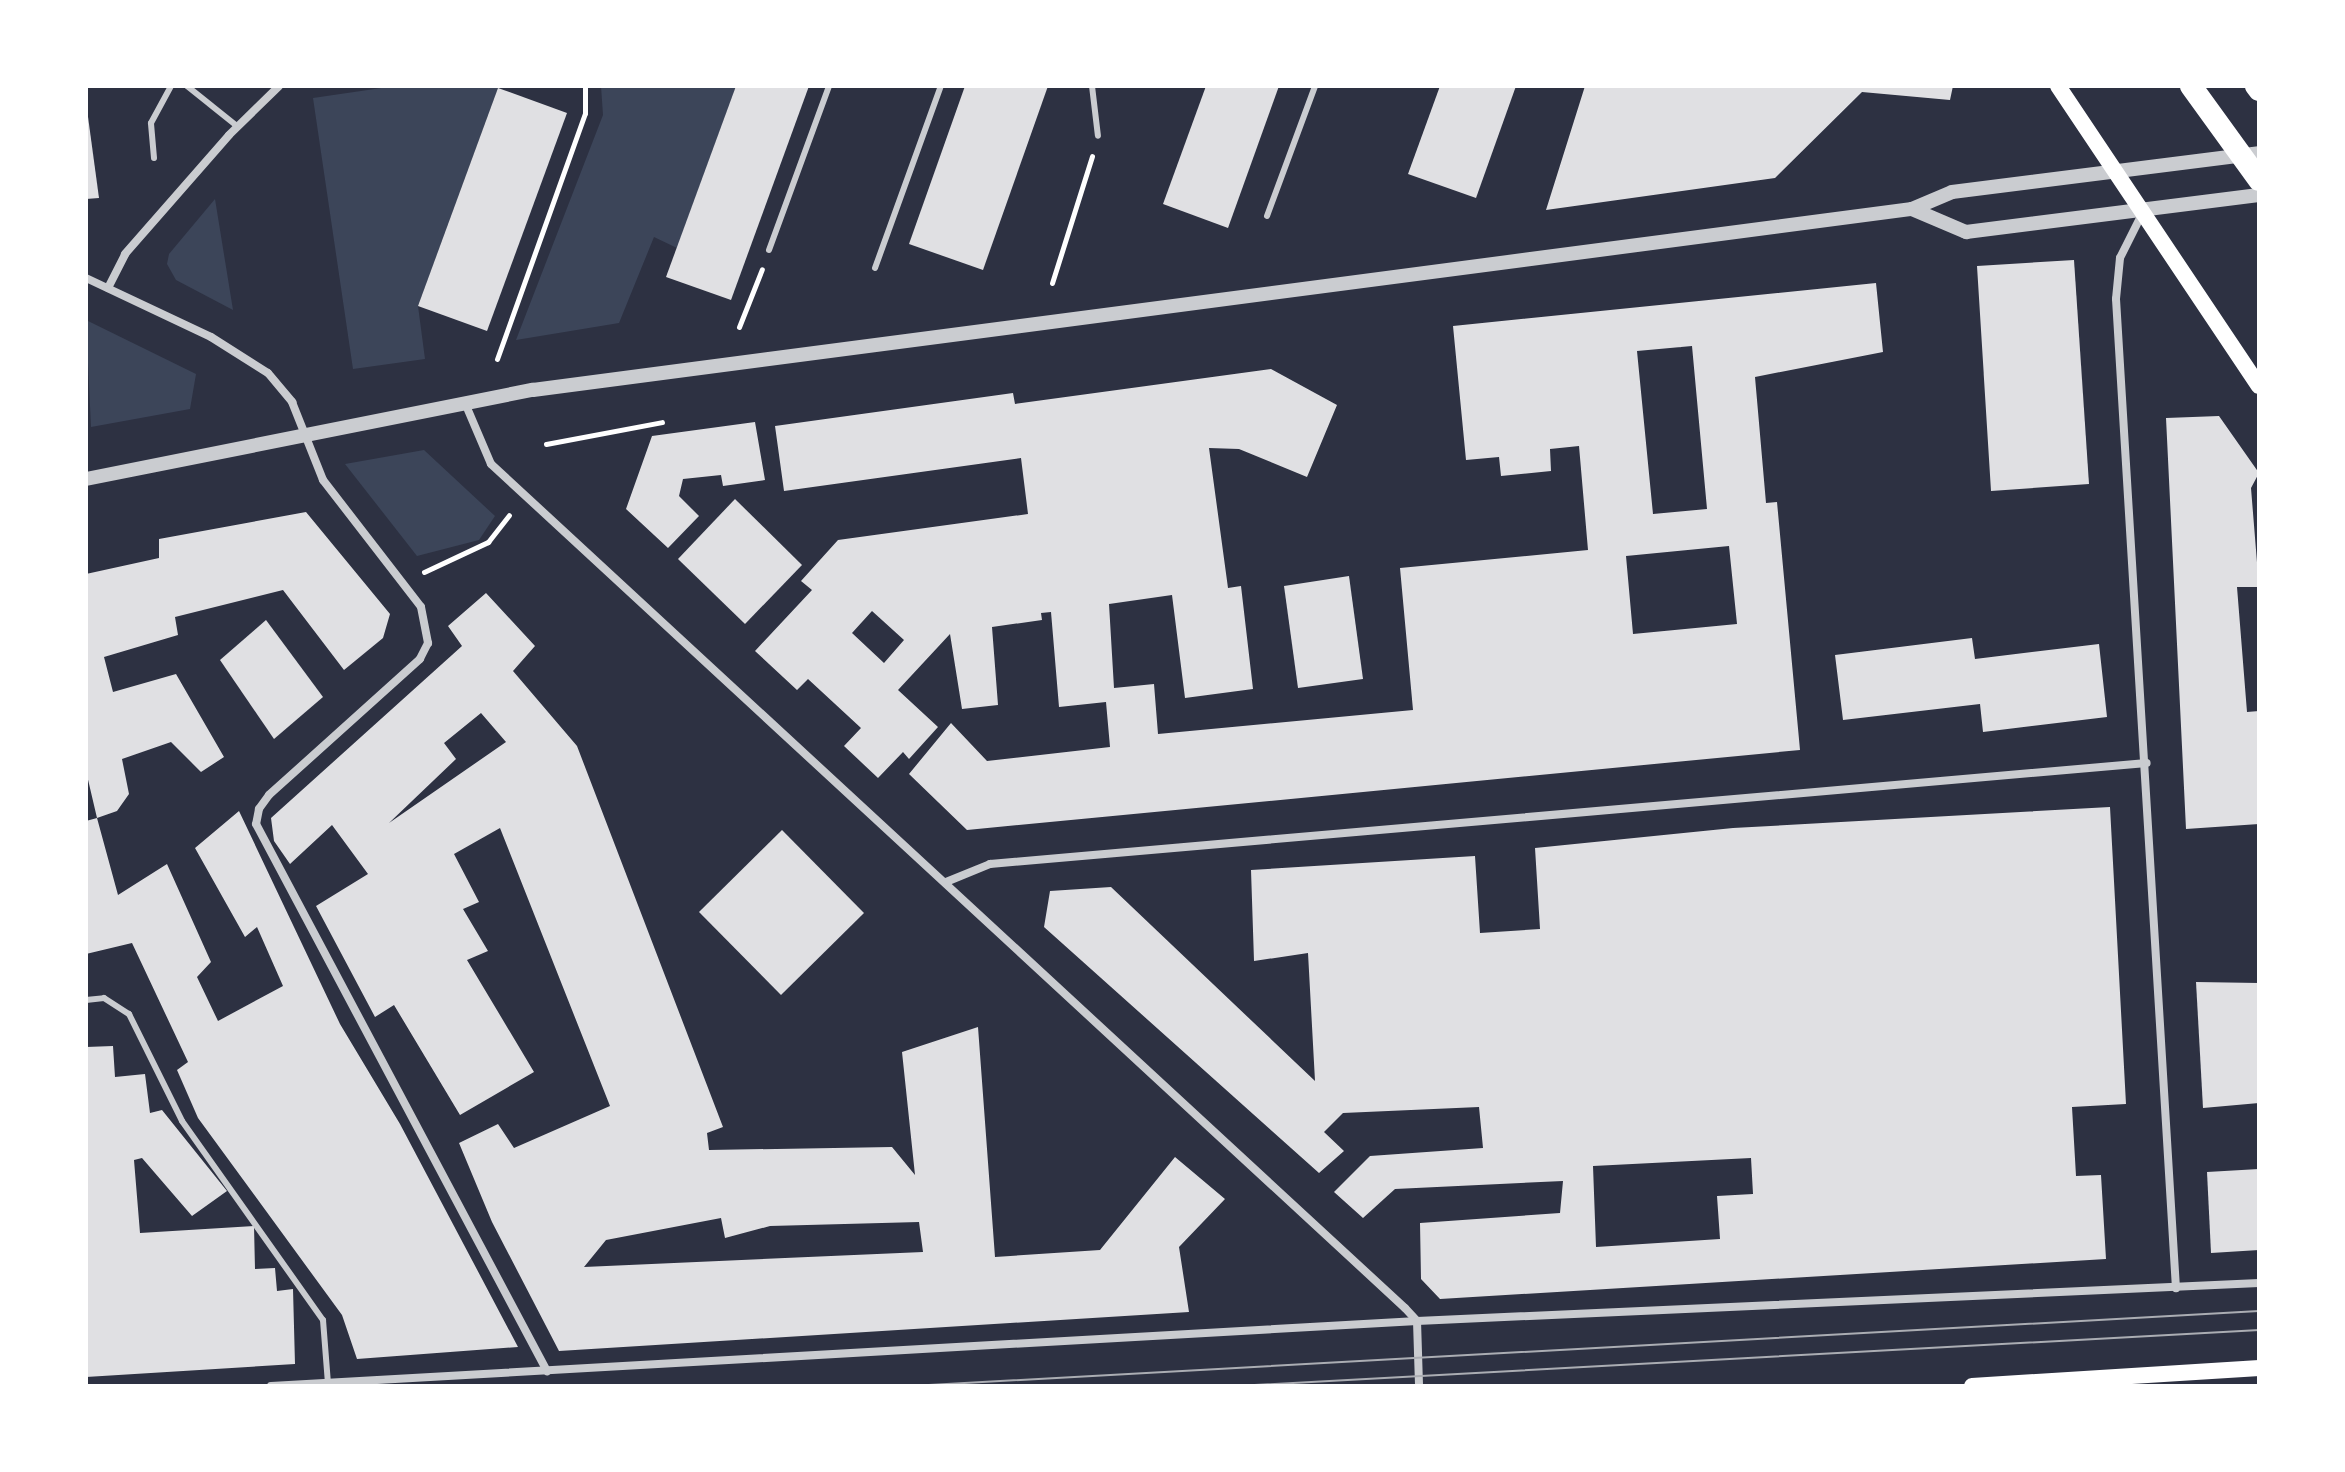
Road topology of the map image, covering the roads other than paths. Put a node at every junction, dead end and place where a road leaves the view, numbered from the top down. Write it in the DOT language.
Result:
graph roads {
  1 [pos="171,86"];
  2 [pos="187,86"];
  3 [pos="279,86"];
  4 [pos="829,86"];
  5 [pos="941,86"];
  6 [pos="1092,86"];
  7 [pos="1315,86"];
  8 [pos="2058,86"];
  9 [pos="2191,86"];
  10 [pos="237,126"];
  11 [pos="1098,136"];
  12 [pos="2259,153"];
  13 [pos="154,158"];
  14 [pos="2115,171"];
  15 [pos="2259,180"];
  16 [pos="2259,195"];
  17 [pos="1912,209"];
  18 [pos="2144,209"];
  19 [pos="1267,216"];
  20 [pos="769,250"];
  21 [pos="875,268"];
  22 [pos="86,278"];
  23 [pos="108,288"];
  24 [pos="2259,386"];
  25 [pos="464,402"];
  26 [pos="305,434"];
  27 [pos="86,479"];
  28 [pos="2147,763"];
  29 [pos="946,882"];
  30 [pos="86,1000"];
  31 [pos="2259,1283"];
  32 [pos="2176,1288"];
  33 [pos="1417,1321"];
  34 [pos="2259,1368"];
  35 [pos="547,1371"];
  36 [pos="328,1383"];
  37 [pos="271,1386"];
  38 [pos="1419,1386"];
  39 [pos="1972,1386"];
  1 -- 13 [label="lane"];
  2 -- 10 [label="lane"];
  3 -- 10 [label="street"];
  4 -- 20 [label="lane"];
  5 -- 21 [label="lane"];
  6 -- 11 [label="lane"];
  7 -- 19 [label="lane"];
  8 -- 14 [label="main road"];
  9 -- 15 [label="highway"];
  10 -- 23 [label="street"];
  12 -- 14 [label="street"];
  14 -- 17 [label="street"];
  14 -- 18 [label="main road"];
  16 -- 18 [label="street"];
  17 -- 18 [label="street"];
  17 -- 25 [label="street"];
  18 -- 24 [label="main road"];
  18 -- 28 [label="street"];
  22 -- 23 [label="street"];
  23 -- 26 [label="street"];
  25 -- 26 [label="street"];
  25 -- 29 [label="street"];
  26 -- 27 [label="street"];
  26 -- 35 [label="street"];
  28 -- 29 [label="street"];
  28 -- 32 [label="street"];
  29 -- 33 [label="street"];
  30 -- 36 [label="lane"];
  31 -- 32 [label="street"];
  32 -- 33 [label="street"];
  33 -- 35 [label="street"];
  33 -- 38 [label="street"];
  34 -- 39 [label="main road"];
  35 -- 36 [label="street"];
  36 -- 37 [label="street"];
}
